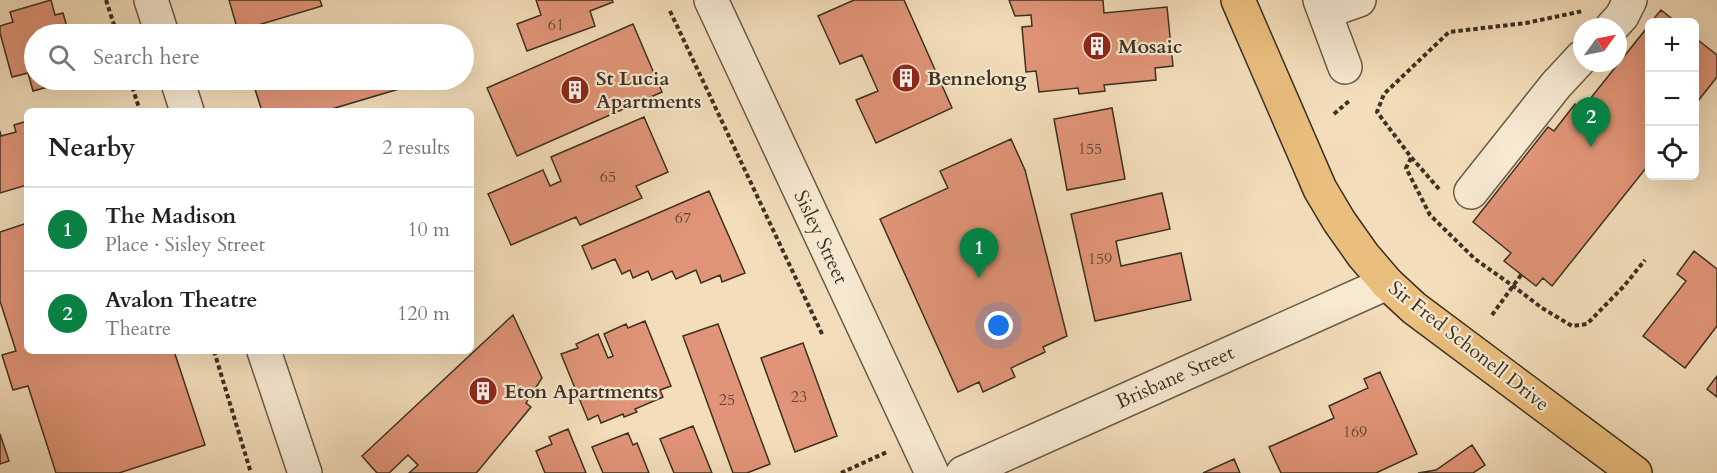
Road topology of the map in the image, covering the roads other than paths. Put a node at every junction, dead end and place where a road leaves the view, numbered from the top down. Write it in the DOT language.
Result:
graph roads {
  1 [pos="151,0"];
  2 [pos="711,0"];
  3 [pos="1238,0"];
  4 [pos="1359,0"];
  5 [pos="1630,0"];
  6 [pos="1323,6"];
  7 [pos="1602,17"];
  8 [pos="159,24"];
  9 [pos="1345,67"];
  10 [pos="1573,67"];
  11 [pos="180,90"];
  12 [pos="186,108"];
  13 [pos="1457,193"];
  14 [pos="1387,283"];
  15 [pos="265,354"];
  16 [pos="305,473"];
  17 [pos="932,473"];
  18 [pos="963,473"];
  19 [pos="1635,473"];
  1 -- 8 [label="street"];
  2 -- 17 [label="street, Sisley Street"];
  3 -- 14 [label="main road, Sir Fred Schonell Drive"];
  4 -- 6 [label="street"];
  5 -- 7 [label="street"];
  6 -- 9 [label="street"];
  10 -- 13 [label="street"];
  11 -- 12 [label="street"];
  14 -- 18 [label="street, Brisbane Street"];
  14 -- 19 [label="main road, Sir Fred Schonell Drive"];
  15 -- 16 [label="street"];
}
